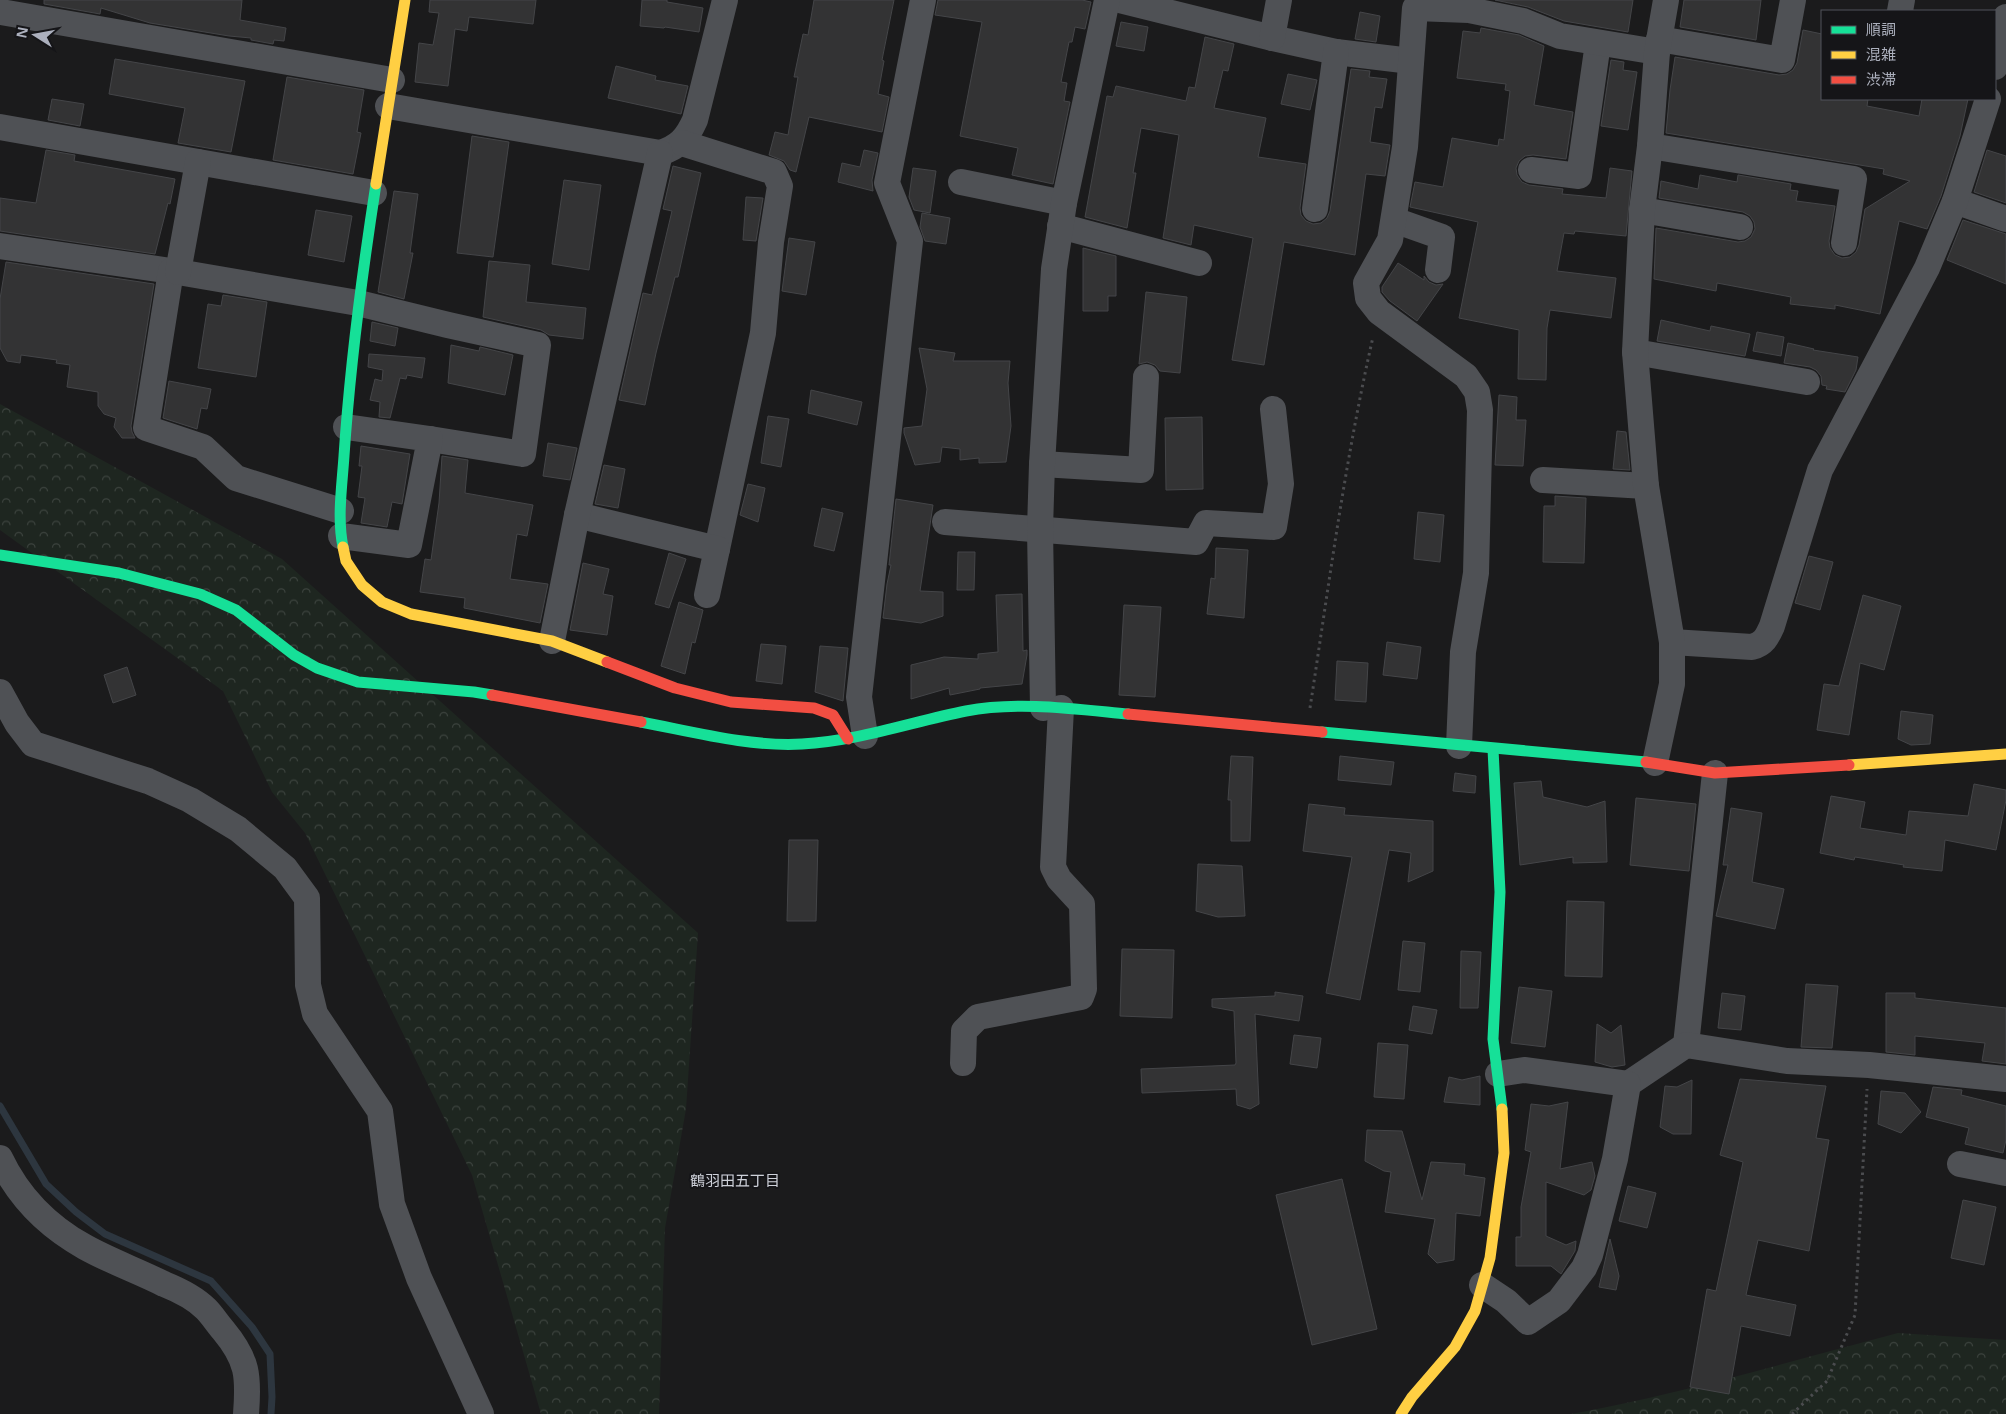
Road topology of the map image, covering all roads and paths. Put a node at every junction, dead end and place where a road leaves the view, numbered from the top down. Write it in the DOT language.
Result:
graph roads {
  1 [pos="406,0"];
  2 [pos="725,0"];
  3 [pos="923,0"];
  4 [pos="1107,0"];
  5 [pos="1118,0"];
  6 [pos="1279,0"];
  7 [pos="1666,0"];
  8 [pos="1793,0"];
  9 [pos="1416,4"];
  10 [pos="1,9"];
  11 [pos="2006,17"];
  12 [pos="1272,38"];
  13 [pos="1598,42"];
  14 [pos="1658,46"];
  15 [pos="1336,52"];
  16 [pos="1412,61"];
  17 [pos="1996,62"];
  18 [pos="392,80"];
  19 [pos="1988,100"];
  20 [pos="388,106"];
  21 [pos="0,127"];
  22 [pos="1650,146"];
  23 [pos="671,148"];
  24 [pos="198,162"];
  25 [pos="1531,170"];
  26 [pos="961,182"];
  27 [pos="374,193"];
  28 [pos="1955,201"];
  29 [pos="1315,208"];
  30 [pos="1642,210"];
  31 [pos="1062,215"];
  32 [pos="2006,219"];
  33 [pos="1394,220"];
  34 [pos="1740,227"];
  35 [pos="1844,243"];
  36 [pos="0,246"];
  37 [pos="1199,263"];
  38 [pos="1438,270"];
  39 [pos="175,272"];
  40 [pos="358,303"];
  41 [pos="1379,312"];
  42 [pos="1635,352"];
  43 [pos="1146,377"];
  44 [pos="1806,382"];
  45 [pos="1273,409"];
  46 [pos="346,427"];
  47 [pos="430,439"];
  48 [pos="1042,464"];
  49 [pos="1543,480"];
  50 [pos="1646,486"];
  51 [pos="577,515"];
  52 [pos="945,522"];
  53 [pos="341,523"];
  54 [pos="1040,529"];
  55 [pos="717,549"];
  56 [pos="0,555"];
  57 [pos="707,595"];
  58 [pos="552,641"];
  59 [pos="1672,642"];
  60 [pos="0,692"];
  61 [pos="1052,708"];
  62 [pos="1306,732"];
  63 [pos="857,738"];
  64 [pos="1459,746"];
  65 [pos="1493,749"];
  66 [pos="2006,754"];
  67 [pos="1655,763"];
  68 [pos="1715,773"];
  69 [pos="1686,1045"];
  70 [pos="963,1063"];
  71 [pos="1869,1065"];
  72 [pos="1498,1074"];
  73 [pos="2006,1079"];
  74 [pos="1628,1084"];
  75 [pos="0,1158"];
  76 [pos="1960,1164"];
  77 [pos="2006,1173"];
  78 [pos="1482,1285"];
  79 [pos="246,1414"];
  80 [pos="481,1414"];
  81 [pos="1401,1414"];
  82 [pos="1792,1414"];
  1 -- 18 [label="street"];
  2 -- 23 [label="street"];
  3 -- 63 [label="street"];
  4 -- 31 [label="street"];
  5 -- 12 [label="street"];
  6 -- 12 [label="street"];
  7 -- 14 [label="street"];
  8 -- 14 [label="street"];
  9 -- 13 [label="street"];
  9 -- 16 [label="street"];
  10 -- 18 [label="street"];
  11 -- 17 [label="street"];
  12 -- 15 [label="street"];
  13 -- 14 [label="street"];
  13 -- 25 [label="street"];
  14 -- 22 [label="street"];
  15 -- 16 [label="street"];
  15 -- 29 [label="street"];
  16 -- 33 [label="street"];
  18 -- 20 [label="street"];
  19 -- 28 [label="street"];
  20 -- 23 [label="street"];
  20 -- 27 [label="street"];
  21 -- 24 [label="street"];
  22 -- 30 [label="street"];
  22 -- 35 [label="street"];
  23 -- 51 [label="street"];
  23 -- 55 [label="street"];
  24 -- 27 [label="street"];
  24 -- 39 [label="street"];
  26 -- 31 [label="street"];
  27 -- 40 [label="street"];
  28 -- 32 [label="street"];
  28 -- 59 [label="street"];
  30 -- 34 [label="street"];
  30 -- 42 [label="street"];
  31 -- 37 [label="street"];
  31 -- 48 [label="street"];
  33 -- 38 [label="street"];
  33 -- 41 [label="street"];
  36 -- 39 [label="street"];
  39 -- 40 [label="street"];
  39 -- 53 [label="street"];
  40 -- 46 [label="street"];
  40 -- 47 [label="street"];
  41 -- 62 [label="path"];
  41 -- 64 [label="street"];
  42 -- 44 [label="street"];
  42 -- 50 [label="street"];
  43 -- 48 [label="street"];
  45 -- 54 [label="street"];
  46 -- 47 [label="street"];
  46 -- 53 [label="street"];
  47 -- 53 [label="street"];
  48 -- 54 [label="street"];
  49 -- 50 [label="street"];
  50 -- 59 [label="street"];
  51 -- 55 [label="street"];
  51 -- 58 [label="street"];
  52 -- 54 [label="street"];
  53 -- 58 [label="street"];
  54 -- 61 [label="street"];
  55 -- 57 [label="street"];
  56 -- 63 [label="street"];
  58 -- 63 [label="street"];
  59 -- 67 [label="street"];
  60 -- 80 [label="street"];
  61 -- 62 [label="street"];
  61 -- 63 [label="street"];
  61 -- 70 [label="street"];
  62 -- 64 [label="street"];
  64 -- 65 [label="street"];
  65 -- 67 [label="street"];
  65 -- 72 [label="street"];
  66 -- 68 [label="street"];
  67 -- 68 [label="street"];
  68 -- 69 [label="street"];
  69 -- 71 [label="street"];
  69 -- 74 [label="street"];
  71 -- 73 [label="street"];
  71 -- 82 [label="path"];
  72 -- 74 [label="street"];
  72 -- 78 [label="street"];
  74 -- 78 [label="street"];
  75 -- 79 [label="street"];
  76 -- 77 [label="street"];
  78 -- 81 [label="street"];
}
